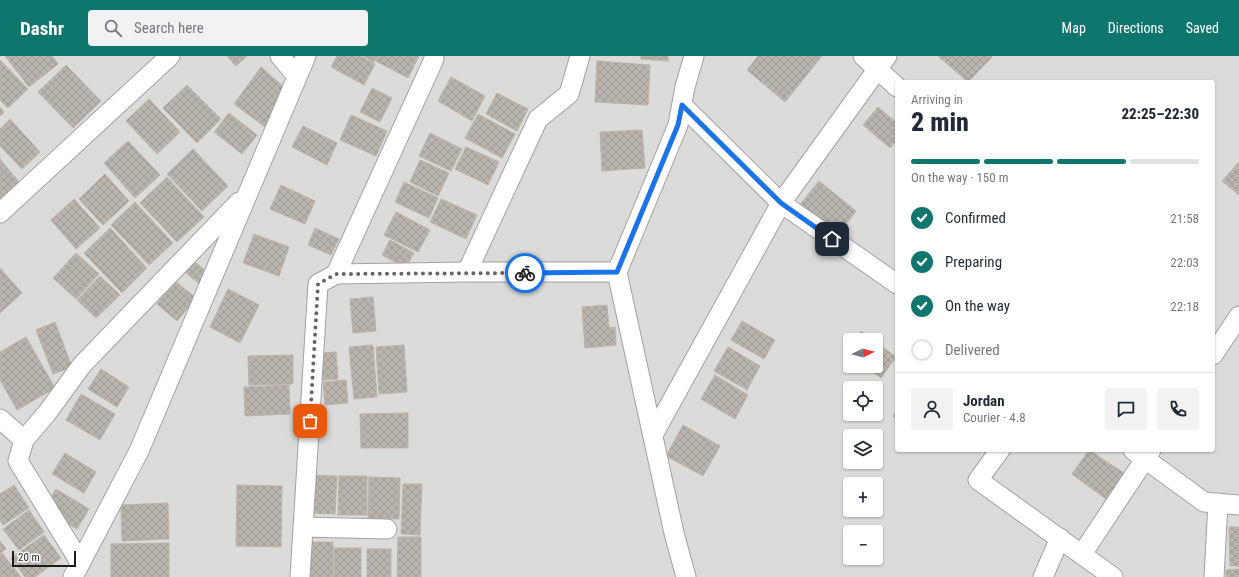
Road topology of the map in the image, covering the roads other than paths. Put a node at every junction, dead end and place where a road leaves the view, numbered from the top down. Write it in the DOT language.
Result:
graph roads {
  1 [pos="170,56"];
  2 [pos="280,56"];
  3 [pos="306,56"];
  4 [pos="580,56"];
  5 [pos="694,56"];
  6 [pos="863,56"];
  7 [pos="434,59"];
  8 [pos="882,62"];
  9 [pos="297,76"];
  10 [pos="895,83"];
  11 [pos="682,105"];
  12 [pos="247,194"];
  13 [pos="781,203"];
  14 [pos="0,213"];
  15 [pos="467,272"];
  16 [pos="617,272"];
  17 [pos="336,274"];
  18 [pos="895,283"];
  19 [pos="1239,316"];
  20 [pos="1215,352"];
  21 [pos="0,419"];
  22 [pos="652,434"];
  23 [pos="24,440"];
  24 [pos="999,452"];
  25 [pos="1143,453"];
  26 [pos="1218,503"];
  27 [pos="1239,505"];
  28 [pos="303,527"];
  29 [pos="387,529"];
  30 [pos="1060,538"];
  31 [pos="1082,554"];
  32 [pos="76,569"];
  33 [pos="300,577"];
  34 [pos="686,577"];
  35 [pos="1042,577"];
  36 [pos="1113,577"];
  37 [pos="1214,577"];
  1 -- 14 [label="street"];
  2 -- 9 [label="street"];
  3 -- 9 [label="street"];
  4 -- 15 [label="street"];
  5 -- 11 [label="street"];
  6 -- 8 [label="street"];
  7 -- 17 [label="street"];
  8 -- 10 [label="street"];
  8 -- 13 [label="street"];
  9 -- 12 [label="street"];
  11 -- 13 [label="street"];
  11 -- 16 [label="street"];
  12 -- 23 [label="street"];
  12 -- 32 [label="street"];
  13 -- 18 [label="street"];
  13 -- 22 [label="street"];
  15 -- 16 [label="street"];
  15 -- 17 [label="street"];
  16 -- 22 [label="street"];
  17 -- 28 [label="street"];
  19 -- 20 [label="street"];
  21 -- 23 [label="street"];
  22 -- 34 [label="street"];
  23 -- 32 [label="street"];
  24 -- 30 [label="street"];
  25 -- 26 [label="street"];
  25 -- 31 [label="street"];
  26 -- 27 [label="street"];
  26 -- 37 [label="street"];
  28 -- 29 [label="street"];
  28 -- 33 [label="street"];
  30 -- 31 [label="street"];
  30 -- 35 [label="street"];
  31 -- 36 [label="street"];
}
